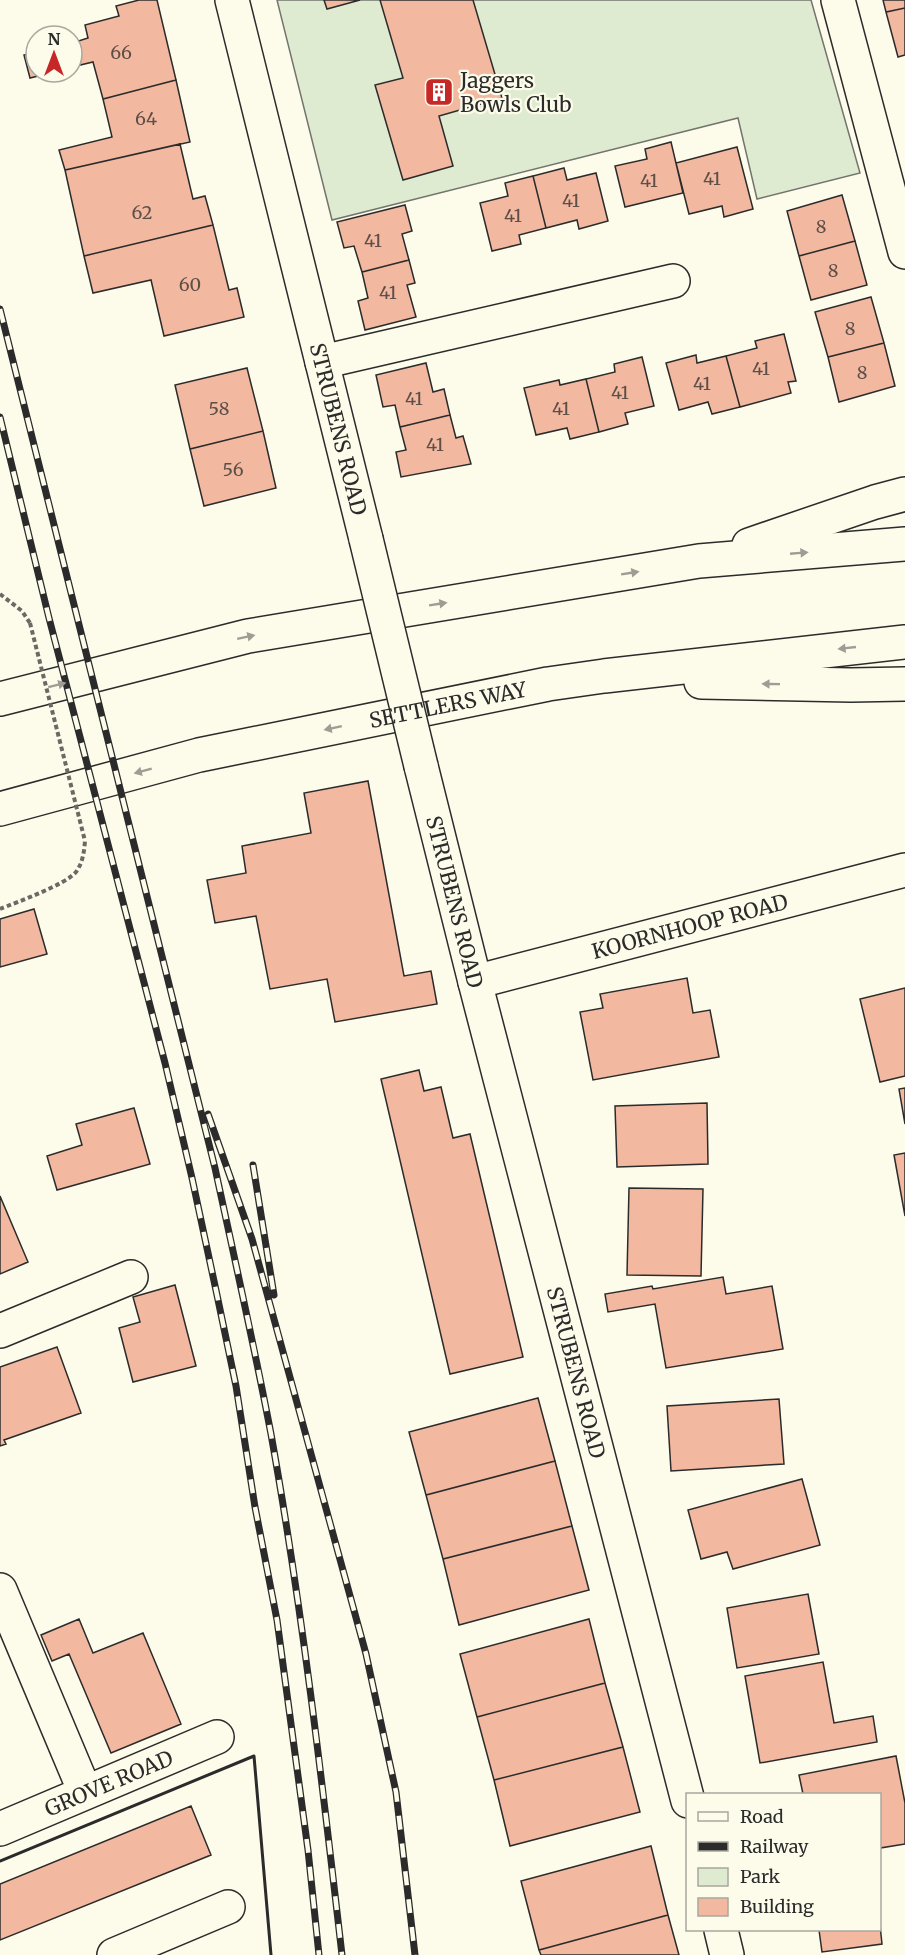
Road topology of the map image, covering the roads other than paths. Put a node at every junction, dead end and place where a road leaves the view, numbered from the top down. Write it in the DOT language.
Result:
graph roads {
  1 [pos="232,0"];
  2 [pos="838,0"];
  3 [pos="905,252"];
  4 [pos="674,281"];
  5 [pos="322,362"];
  6 [pos="905,494"];
  7 [pos="905,544"];
  8 [pos="699,561"];
  9 [pos="905,642"];
  10 [pos="576,680"];
  11 [pos="905,684"];
  12 [pos="0,699"];
  13 [pos="0,809"];
  14 [pos="905,870"];
  15 [pos="475,982"];
  16 [pos="131,1277"];
  17 [pos="0,1331"];
  18 [pos="0,1590"];
  19 [pos="217,1737"];
  20 [pos="85,1792"];
  21 [pos="686,1797"];
  22 [pos="0,1829"];
  23 [pos="228,1907"];
  24 [pos="722,1931"];
  25 [pos="114,1955"];
  26 [pos="728,1955"];
  1 -- 5 [label="main road, STRUBENS ROAD"];
  2 -- 3 [label="main road"];
  4 -- 5 [label="main road"];
  5 -- 15 [label="main road, STRUBENS ROAD, bridge"];
  6 -- 8 [label="main road"];
  8 -- 7 [label="main road, one-way"];
  12 -- 8 [label="main road, one-way"];
  9 -- 10 [label="main road, SETTLERS WAY, one-way"];
  11 -- 10 [label="main road, one-way"];
  10 -- 13 [label="main road, SETTLERS WAY, one-way"];
  14 -- 15 [label="main road, KOORNHOOP ROAD"];
  15 -- 21 [label="main road, STRUBENS ROAD"];
  16 -- 17 [label="main road"];
  18 -- 20 [label="main road"];
  19 -- 20 [label="main road, GROVE ROAD"];
  20 -- 22 [label="main road, GROVE ROAD"];
  23 -- 25 [label="main road"];
  24 -- 26 [label="main road"];
}
